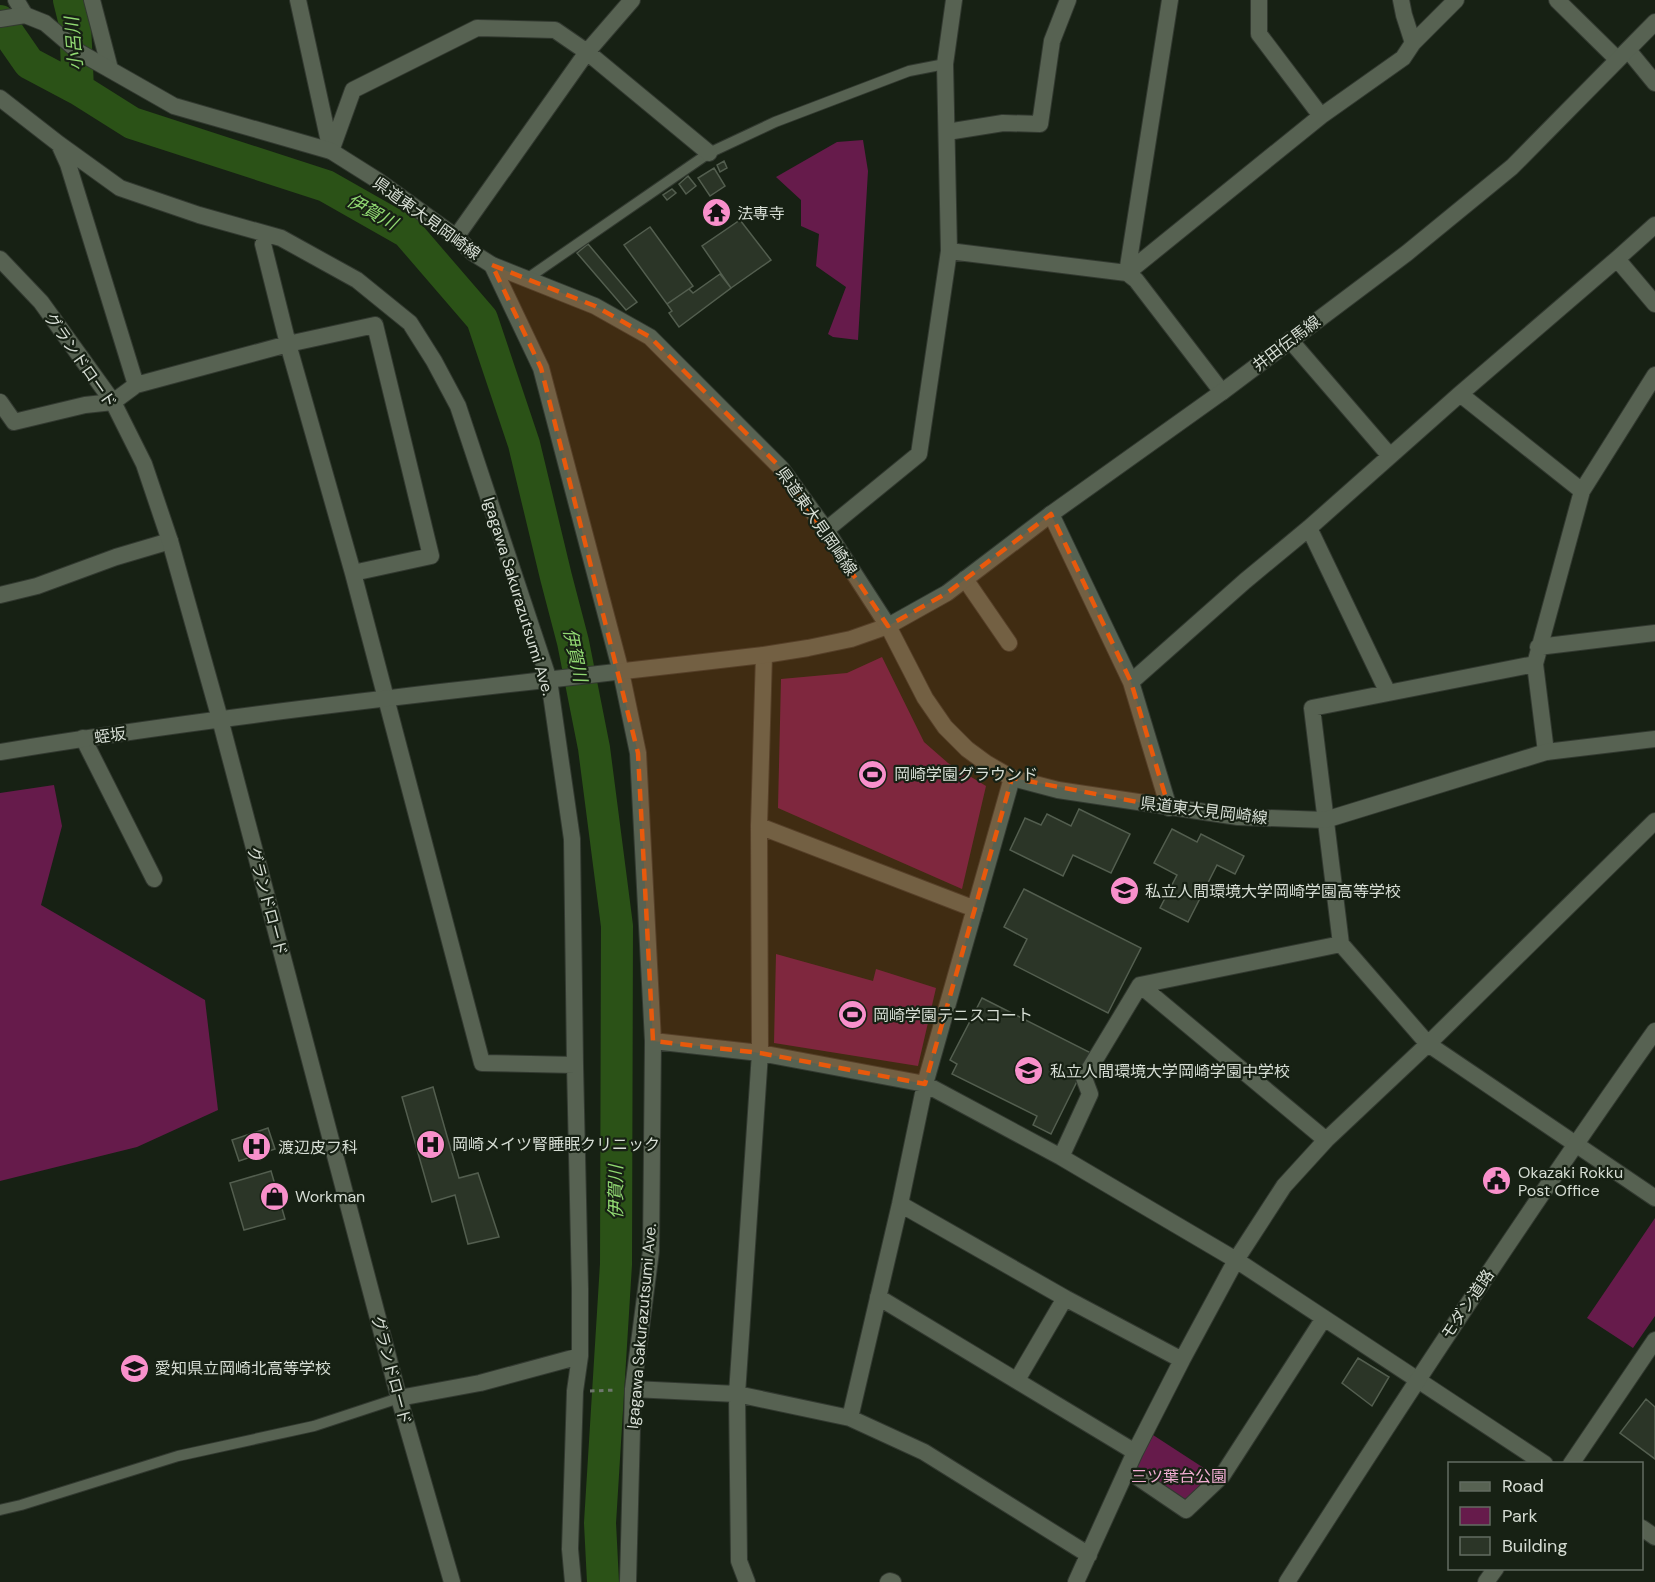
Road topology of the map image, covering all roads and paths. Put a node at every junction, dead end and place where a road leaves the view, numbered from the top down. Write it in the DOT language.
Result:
graph roads {
  1 [pos="16,0"];
  2 [pos="92,0"];
  3 [pos="298,0"];
  4 [pos="632,0"];
  5 [pos="954,0"];
  6 [pos="1068,0"];
  7 [pos="1170,0"];
  8 [pos="1259,0"];
  9 [pos="1401,0"];
  10 [pos="1456,0"];
  11 [pos="1557,0"];
  12 [pos="26,8"];
  13 [pos="0,19"];
  14 [pos="1655,22"];
  15 [pos="1413,43"];
  16 [pos="587,52"];
  17 [pos="1623,54"];
  18 [pos="945,64"];
  19 [pos="110,69"];
  20 [pos="1655,83"];
  21 [pos="0,98"];
  22 [pos="1321,116"];
  23 [pos="946,132"];
  24 [pos="59,144"];
  25 [pos="331,151"];
  26 [pos="709,153"];
  27 [pos="1655,225"];
  28 [pos="456,237"];
  29 [pos="263,244"];
  30 [pos="949,251"];
  31 [pos="0,259"];
  32 [pos="1617,260"];
  33 [pos="492,265"];
  34 [pos="1127,273"];
  35 [pos="528,278"];
  36 [pos="1655,304"];
  37 [pos="1290,340"];
  38 [pos="288,344"];
  39 [pos="1655,375"];
  40 [pos="136,386"];
  41 [pos="1222,392"];
  42 [pos="1460,394"];
  43 [pos="0,402"];
  44 [pos="113,402"];
  45 [pos="1390,456"];
  46 [pos="1582,491"];
  47 [pos="1051,514"];
  48 [pos="1309,528"];
  49 [pos="826,530"];
  50 [pos="170,541"];
  51 [pos="353,573"];
  52 [pos="965,579"];
  53 [pos="0,596"];
  54 [pos="888,626"];
  55 [pos="1655,633"];
  56 [pos="1009,643"];
  57 [pos="764,655"];
  58 [pos="1536,655"];
  59 [pos="621,672"];
  60 [pos="549,680"];
  61 [pos="1131,682"];
  62 [pos="1388,693"];
  63 [pos="385,698"];
  64 [pos="220,719"];
  65 [pos="83,738"];
  66 [pos="1655,739"];
  67 [pos="0,752"];
  68 [pos="1546,752"];
  69 [pos="1012,778"];
  70 [pos="1169,808"];
  71 [pos="1325,820"];
  72 [pos="1655,821"];
  73 [pos="759,826"];
  74 [pos="154,879"];
  75 [pos="975,909"];
  76 [pos="1341,944"];
  77 [pos="1140,985"];
  78 [pos="1655,1031"];
  79 [pos="653,1041"];
  80 [pos="1428,1044"];
  81 [pos="760,1053"];
  82 [pos="575,1065"];
  83 [pos="925,1084"];
  84 [pos="1326,1140"];
  85 [pos="1575,1143"];
  86 [pos="1061,1157"];
  87 [pos="1655,1198"];
  88 [pos="900,1204"];
  89 [pos="1236,1260"];
  90 [pos="878,1297"];
  91 [pos="1065,1298"];
  92 [pos="1324,1318"];
  93 [pos="1655,1340"];
  94 [pos="580,1356"];
  95 [pos="1182,1360"];
  96 [pos="1417,1379"];
  97 [pos="1017,1380"];
  98 [pos="633,1389"];
  99 [pos="575,1392"];
  100 [pos="737,1394"];
  101 [pos="399,1398"];
  102 [pos="850,1418"];
  103 [pos="1135,1452"];
  104 [pos="1542,1462"];
  105 [pos="1572,1462"];
  106 [pos="1128,1470"];
  107 [pos="0,1510"];
  108 [pos="1089,1555"];
  109 [pos="1495,1570"];
  110 [pos="452,1582"];
  111 [pos="573,1582"];
  112 [pos="628,1582"];
  113 [pos="747,1582"];
  114 [pos="888,1582"];
  115 [pos="893,1582"];
  116 [pos="1077,1582"];
  117 [pos="1287,1582"];
  118 [pos="1486,1582"];
  1 -- 12 [label="street"];
  2 -- 19 [label="street"];
  3 -- 25 [label="street"];
  4 -- 16 [label="street"];
  5 -- 18 [label="street"];
  6 -- 23 [label="street"];
  7 -- 34 [label="street"];
  8 -- 22 [label="street"];
  9 -- 15 [label="street"];
  10 -- 15 [label="street"];
  11 -- 17 [label="street"];
  12 -- 13 [label="street"];
  12 -- 19 [label="street, 県道東大見岡崎線"];
  14 -- 17 [label="street, 井田伝馬線"];
  15 -- 22 [label="street"];
  16 -- 25 [label="street"];
  16 -- 26 [label="street"];
  16 -- 28 [label="street"];
  17 -- 20 [label="street"];
  17 -- 37 [label="street, 井田伝馬線"];
  18 -- 23 [label="street"];
  18 -- 26 [label="lane"];
  19 -- 25 [label="street, 県道東大見岡崎線"];
  21 -- 24 [label="street, Igagawa Sakurazutsumi Ave."];
  22 -- 34 [label="street"];
  23 -- 30 [label="street"];
  24 -- 40 [label="street"];
  24 -- 60 [label="street, Igagawa Sakurazutsumi Ave."];
  25 -- 28 [label="street, 県道東大見岡崎線"];
  26 -- 35 [label="lane"];
  27 -- 32 [label="street"];
  28 -- 33 [label="street, 県道東大見岡崎線"];
  29 -- 38 [label="street"];
  30 -- 34 [label="street"];
  30 -- 49 [label="street"];
  31 -- 44 [label="street, グランドロード"];
  32 -- 36 [label="street"];
  32 -- 42 [label="street"];
  33 -- 35 [label="street, 県道東大見岡崎線"];
  33 -- 59 [label="street, Igagawa Sakurazutsumi Ave."];
  34 -- 41 [label="street"];
  35 -- 49 [label="street, 県道東大見岡崎線"];
  37 -- 41 [label="street, 井田伝馬線"];
  37 -- 45 [label="street"];
  38 -- 40 [label="street"];
  38 -- 51 [label="street"];
  38 -- 51 [label="street"];
  39 -- 46 [label="street"];
  40 -- 44 [label="street"];
  41 -- 47 [label="street, 井田伝馬線"];
  42 -- 45 [label="street"];
  42 -- 46 [label="street"];
  43 -- 44 [label="street"];
  44 -- 50 [label="street, グランドロード"];
  45 -- 48 [label="street"];
  46 -- 58 [label="street"];
  47 -- 52 [label="street, 井田伝馬線"];
  47 -- 61 [label="street"];
  48 -- 61 [label="street"];
  48 -- 62 [label="street"];
  49 -- 54 [label="street, 県道東大見岡崎線"];
  50 -- 53 [label="street"];
  50 -- 64 [label="street, グランドロード"];
  51 -- 63 [label="street"];
  52 -- 54 [label="street, 井田伝馬線"];
  52 -- 56 [label="street"];
  54 -- 57 [label="street, 井田伝馬線"];
  54 -- 69 [label="street, 県道東大見岡崎線"];
  55 -- 58 [label="street"];
  57 -- 59 [label="street, 井田伝馬線"];
  57 -- 73 [label="street"];
  58 -- 62 [label="street"];
  58 -- 68 [label="street"];
  59 -- 60 [label="street, 井田伝馬線"];
  59 -- 79 [label="street, Igagawa Sakurazutsumi Ave."];
  60 -- 63 [label="street, 蛭坂"];
  60 -- 82 [label="street, Igagawa Sakurazutsumi Ave."];
  61 -- 70 [label="street"];
  62 -- 71 [label="street"];
  63 -- 64 [label="street, 蛭坂"];
  63 -- 82 [label="street"];
  64 -- 65 [label="street, 蛭坂"];
  64 -- 101 [label="street, グランドロード"];
  65 -- 67 [label="street, 蛭坂"];
  65 -- 74 [label="street"];
  66 -- 68 [label="street, 県道東大見岡崎線"];
  68 -- 71 [label="street, 県道東大見岡崎線"];
  69 -- 70 [label="street, 県道東大見岡崎線"];
  69 -- 75 [label="street"];
  70 -- 71 [label="street, 県道東大見岡崎線"];
  71 -- 76 [label="street"];
  72 -- 80 [label="street"];
  73 -- 75 [label="street"];
  73 -- 81 [label="street"];
  75 -- 83 [label="street"];
  76 -- 77 [label="street"];
  76 -- 80 [label="street"];
  77 -- 84 [label="street"];
  77 -- 86 [label="street"];
  78 -- 85 [label="street, モダン道路"];
  79 -- 81 [label="street"];
  79 -- 98 [label="street, Igagawa Sakurazutsumi Ave."];
  80 -- 84 [label="street"];
  80 -- 85 [label="street"];
  81 -- 83 [label="street"];
  81 -- 100 [label="street"];
  82 -- 94 [label="street, Igagawa Sakurazutsumi Ave."];
  83 -- 86 [label="street"];
  83 -- 88 [label="street"];
  84 -- 89 [label="street"];
  85 -- 87 [label="street"];
  85 -- 96 [label="street, モダン道路"];
  86 -- 89 [label="street"];
  88 -- 90 [label="street"];
  88 -- 91 [label="street"];
  89 -- 92 [label="street"];
  89 -- 95 [label="street"];
  90 -- 97 [label="street"];
  90 -- 102 [label="street"];
  91 -- 95 [label="street"];
  91 -- 97 [label="street"];
  92 -- 96 [label="street"];
  92 -- 106 [label="street"];
  93 -- 105 [label="street"];
  94 -- 99 [label="street, Igagawa Sakurazutsumi Ave."];
  94 -- 101 [label="street"];
  95 -- 103 [label="street"];
  96 -- 104 [label="street"];
  96 -- 117 [label="street, モダン道路"];
  97 -- 103 [label="street"];
  98 -- 99 [label="path"];
  98 -- 100 [label="street"];
  98 -- 112 [label="street, Igagawa Sakurazutsumi Ave."];
  99 -- 111 [label="street"];
  100 -- 102 [label="street"];
  100 -- 113 [label="street"];
  101 -- 107 [label="lane"];
  101 -- 110 [label="street, グランドロード"];
  102 -- 108 [label="street"];
  103 -- 106 [label="street"];
  106 -- 108 [label="street"];
  108 -- 116 [label="street"];
  109 -- 118 [label="street"];
  114 -- 115 [label="street"];
}
